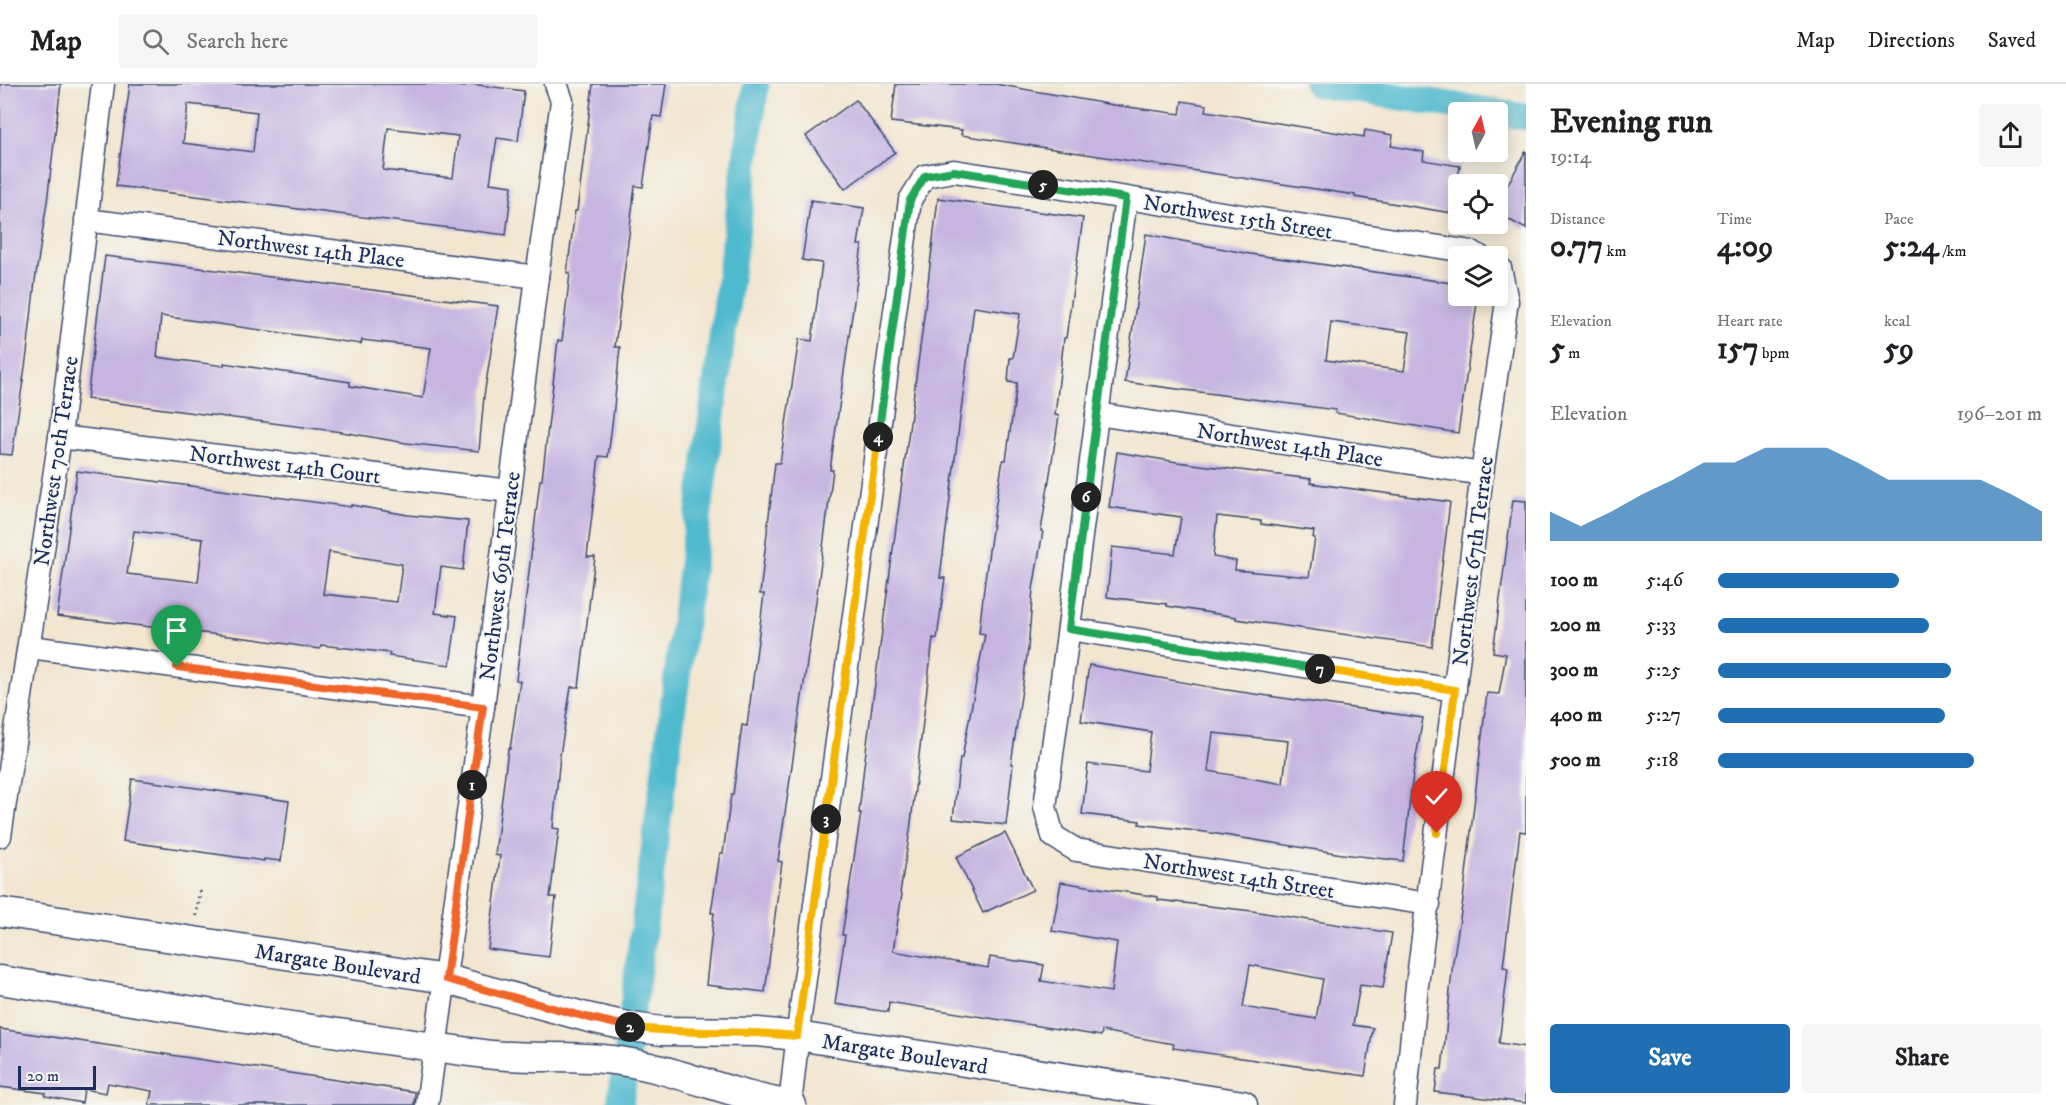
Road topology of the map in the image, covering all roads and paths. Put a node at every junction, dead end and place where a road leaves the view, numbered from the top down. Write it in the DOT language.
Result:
graph roads {
  1 [pos="102,84"];
  2 [pos="556,84"];
  3 [pos="1126,198"];
  4 [pos="86,220"];
  5 [pos="1448,248"];
  6 [pos="537,277"];
  7 [pos="1506,306"];
  8 [pos="1097,414"];
  9 [pos="60,437"];
  10 [pos="1482,474"];
  11 [pos="510,491"];
  12 [pos="1069,629"];
  13 [pos="30,647"];
  14 [pos="1455,690"];
  15 [pos="483,707"];
  16 [pos="0,836"];
  17 [pos="200,890"];
  18 [pos="1428,904"];
  19 [pos="0,912"];
  20 [pos="196,920"];
  21 [pos="446,979"];
  22 [pos="0,980"];
  23 [pos="797,1036"];
  24 [pos="434,1047"];
  25 [pos="427,1105"];
  26 [pos="790,1105"];
  27 [pos="1243,1105"];
  28 [pos="1405,1105"];
  1 -- 4 [label="street, Northwest 70th Terrace"];
  2 -- 6 [label="street, Northwest 69th Terrace"];
  3 -- 5 [label="street, Northwest 15th Street"];
  3 -- 8 [label="street"];
  3 -- 23 [label="street, Northwest 15th Street"];
  4 -- 6 [label="street, Northwest 14th Place"];
  4 -- 9 [label="street, Northwest 70th Terrace"];
  6 -- 11 [label="street, Northwest 69th Terrace"];
  7 -- 10 [label="street, Northwest 67th Terrace"];
  8 -- 10 [label="street, Northwest 14th Place"];
  8 -- 12 [label="street"];
  9 -- 11 [label="street, Northwest 14th Court"];
  9 -- 13 [label="street, Northwest 70th Terrace"];
  10 -- 14 [label="street, Northwest 67th Terrace"];
  11 -- 15 [label="street, Northwest 69th Terrace"];
  12 -- 14 [label="street"];
  12 -- 18 [label="street, Northwest 14th Street"];
  13 -- 15 [label="street"];
  13 -- 16 [label="street, Northwest 70th Terrace"];
  14 -- 18 [label="street, Northwest 67th Terrace"];
  15 -- 21 [label="street, Northwest 69th Terrace"];
  17 -- 20 [label="path"];
  18 -- 28 [label="street, Northwest 67th Terrace"];
  19 -- 21 [label="street, Margate Boulevard"];
  21 -- 23 [label="street, Margate Boulevard"];
  21 -- 24 [label="street, Northwest 69th Terrace"];
  22 -- 24 [label="street"];
  23 -- 26 [label="street"];
  23 -- 27 [label="street, Margate Boulevard"];
  24 -- 25 [label="street, Northwest 69th Terrace"];
  24 -- 26 [label="street"];
}
